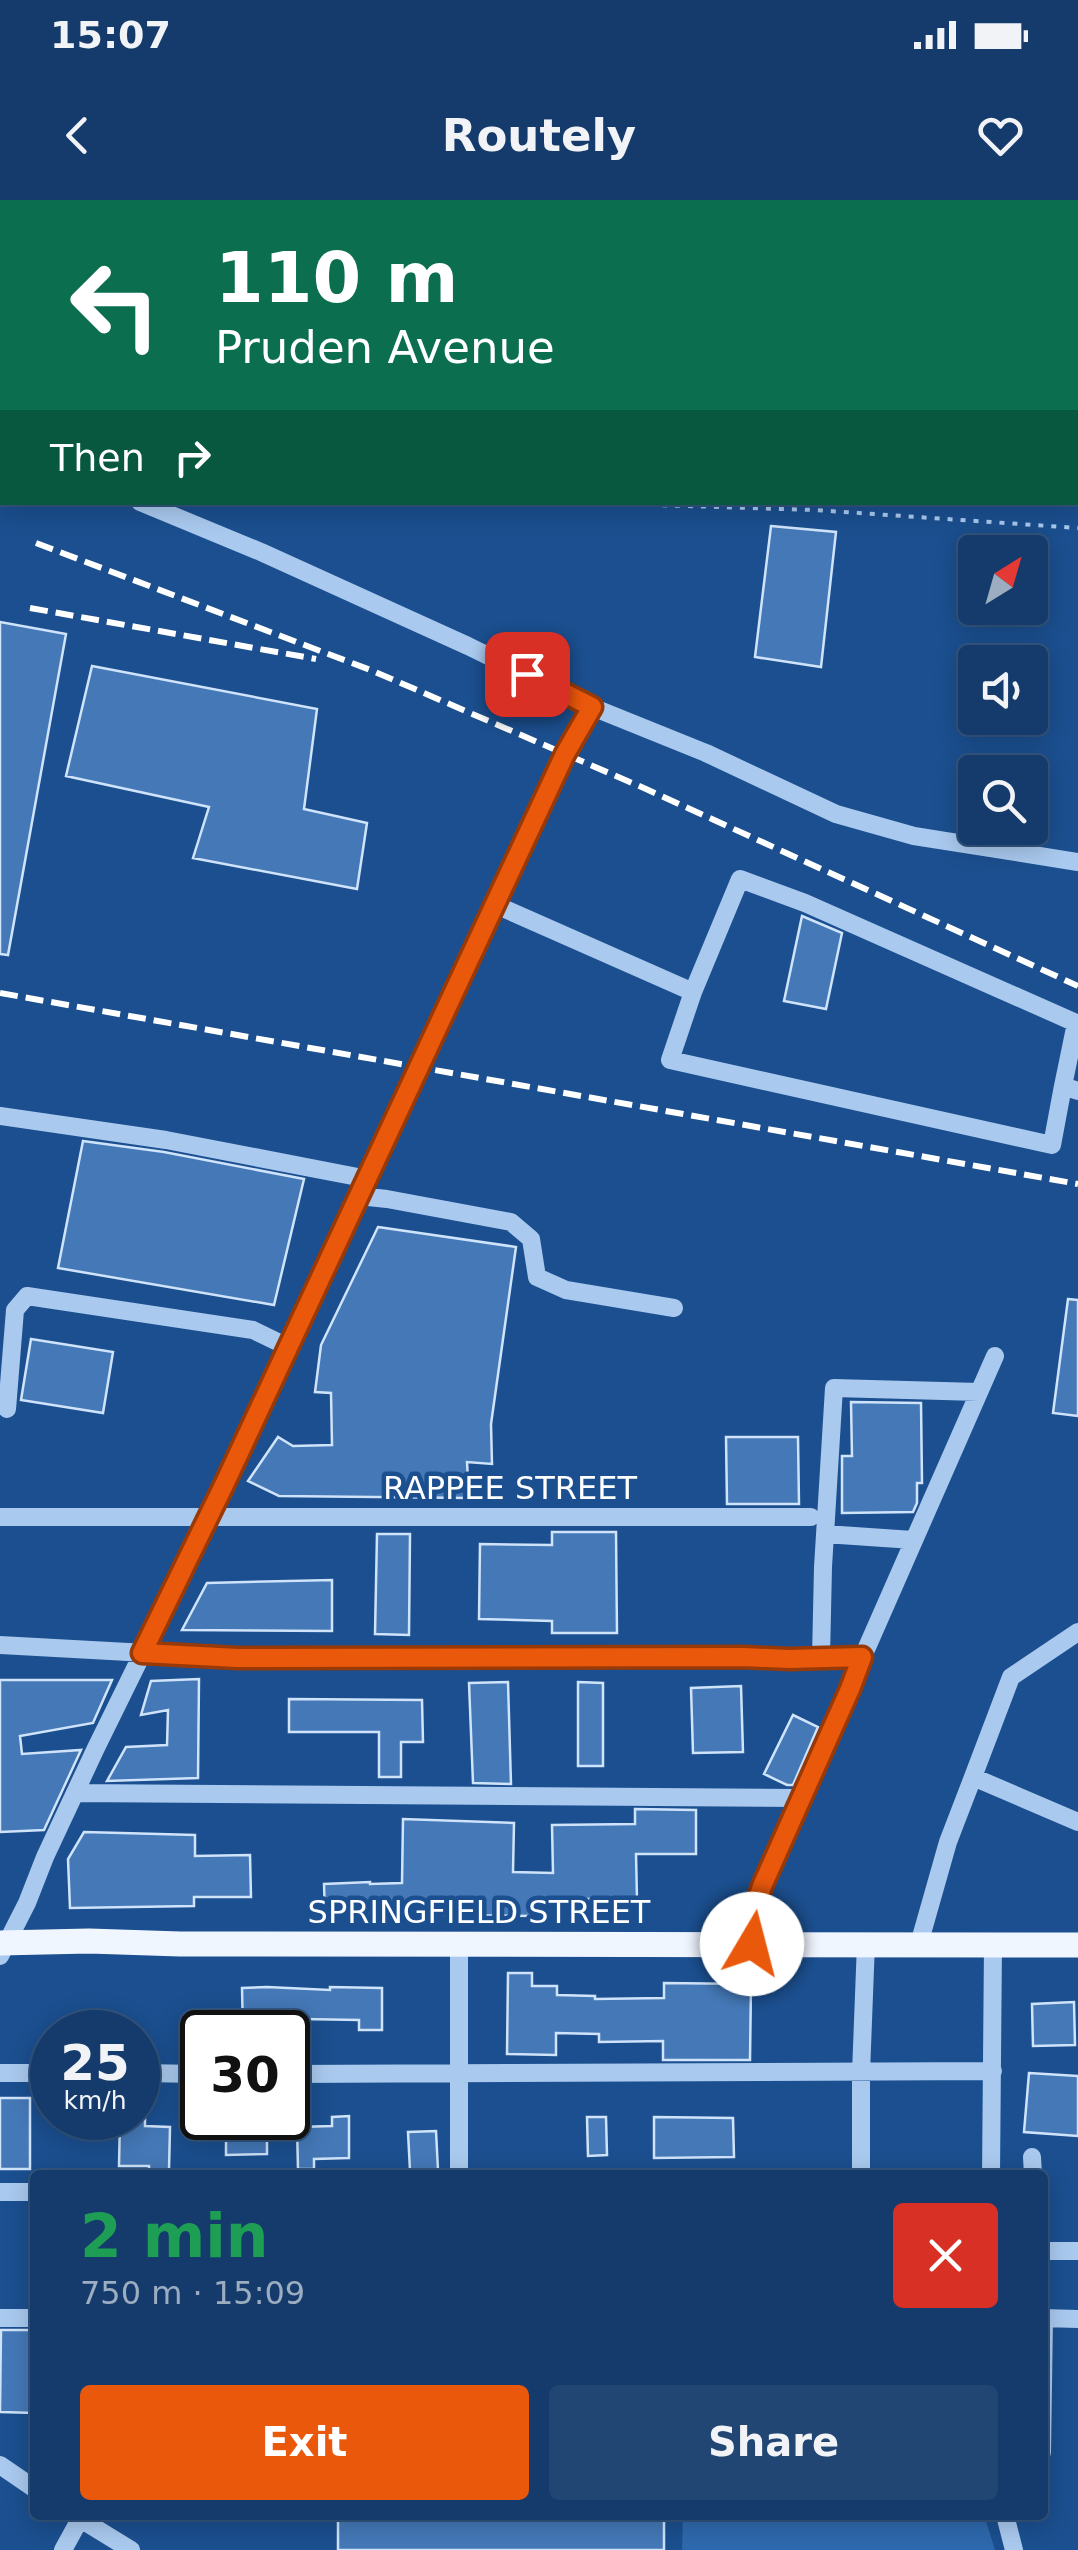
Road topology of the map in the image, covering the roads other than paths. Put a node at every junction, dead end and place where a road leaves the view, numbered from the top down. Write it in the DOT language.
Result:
graph roads {
  1 [pos="147,505"];
  2 [pos="592,707"];
  3 [pos="1078,862"];
  4 [pos="496,905"];
  5 [pos="693,992"];
  6 [pos="1071,1088"];
  7 [pos="0,1116"];
  8 [pos="364,1188"];
  9 [pos="674,1308"];
  10 [pos="288,1347"];
  11 [pos="995,1356"];
  12 [pos="978,1392"];
  13 [pos="7,1409"];
  14 [pos="0,1517"];
  15 [pos="811,1517"];
  16 [pos="209,1518"];
  17 [pos="825,1534"];
  18 [pos="913,1540"];
  19 [pos="1078,1632"];
  20 [pos="0,1646"];
  21 [pos="142,1653"];
  22 [pos="862,1657"];
  23 [pos="821,1658"];
  24 [pos="973,1777"];
  25 [pos="75,1793"];
  26 [pos="800,1798"];
  27 [pos="1078,1822"];
  28 [pos="459,1944"];
  29 [pos="752,1944"];
  30 [pos="866,1944"];
  31 [pos="919,1944"];
  32 [pos="992,1944"];
  33 [pos="1078,1944"];
  34 [pos="2,1947"];
  35 [pos="993,2071"];
  36 [pos="0,2073"];
  37 [pos="30,2073"];
  38 [pos="861,2073"];
  39 [pos="310,2074"];
  40 [pos="458,2075"];
  41 [pos="459,2170"];
  42 [pos="861,2170"];
  43 [pos="992,2170"];
  44 [pos="0,2192"];
  45 [pos="30,2192"];
  46 [pos="1048,2251"];
  47 [pos="1078,2251"];
  48 [pos="0,2318"];
  49 [pos="30,2318"];
  50 [pos="1048,2318"];
  51 [pos="1078,2319"];
  52 [pos="0,2466"];
  53 [pos="30,2486"];
  54 [pos="76,2520"];
  55 [pos="82,2520"];
  56 [pos="1007,2520"];
  57 [pos="63,2550"];
  58 [pos="131,2550"];
  59 [pos="1014,2550"];
  1 -- 2 [label="street"];
  2 -- 3 [label="street"];
  2 -- 4 [label="street"];
  4 -- 5 [label="street"];
  4 -- 8 [label="street"];
  5 -- 6 [label="street"];
  5 -- 6 [label="street"];
  7 -- 8 [label="street"];
  8 -- 9 [label="street"];
  8 -- 10 [label="street"];
  10 -- 13 [label="street"];
  10 -- 16 [label="street"];
  11 -- 12 [label="street"];
  12 -- 17 [label="street"];
  12 -- 18 [label="street"];
  14 -- 16 [label="street, RAPPEE STREET"];
  15 -- 16 [label="street, RAPPEE STREET"];
  16 -- 21 [label="street"];
  17 -- 18 [label="street"];
  17 -- 23 [label="street"];
  18 -- 22 [label="street"];
  19 -- 24 [label="street"];
  20 -- 21 [label="street"];
  21 -- 23 [label="street"];
  21 -- 25 [label="street"];
  22 -- 23 [label="street"];
  22 -- 26 [label="street"];
  24 -- 27 [label="street"];
  24 -- 31 [label="street"];
  25 -- 26 [label="street"];
  25 -- 34 [label="street"];
  26 -- 29 [label="street"];
  28 -- 29 [label="main road, SPRINGFIELD STREET"];
  28 -- 34 [label="main road, SPRINGFIELD STREET"];
  28 -- 40 [label="street"];
  29 -- 30 [label="main road, SPRINGFIELD STREET"];
  30 -- 31 [label="main road, SPRINGFIELD STREET"];
  30 -- 38 [label="street"];
  31 -- 32 [label="main road, SPRINGFIELD STREET"];
  32 -- 33 [label="main road, SPRINGFIELD STREET"];
  32 -- 35 [label="street"];
  35 -- 38 [label="street"];
  35 -- 43 [label="street"];
  36 -- 37 [label="street"];
  38 -- 40 [label="street"];
  38 -- 42 [label="street"];
  39 -- 40 [label="street"];
  40 -- 41 [label="street"];
  44 -- 45 [label="street"];
  46 -- 47 [label="street"];
  48 -- 49 [label="street"];
  50 -- 51 [label="street"];
  52 -- 53 [label="street"];
  54 -- 57 [label="street"];
  55 -- 58 [label="street"];
  56 -- 59 [label="street"];
}
